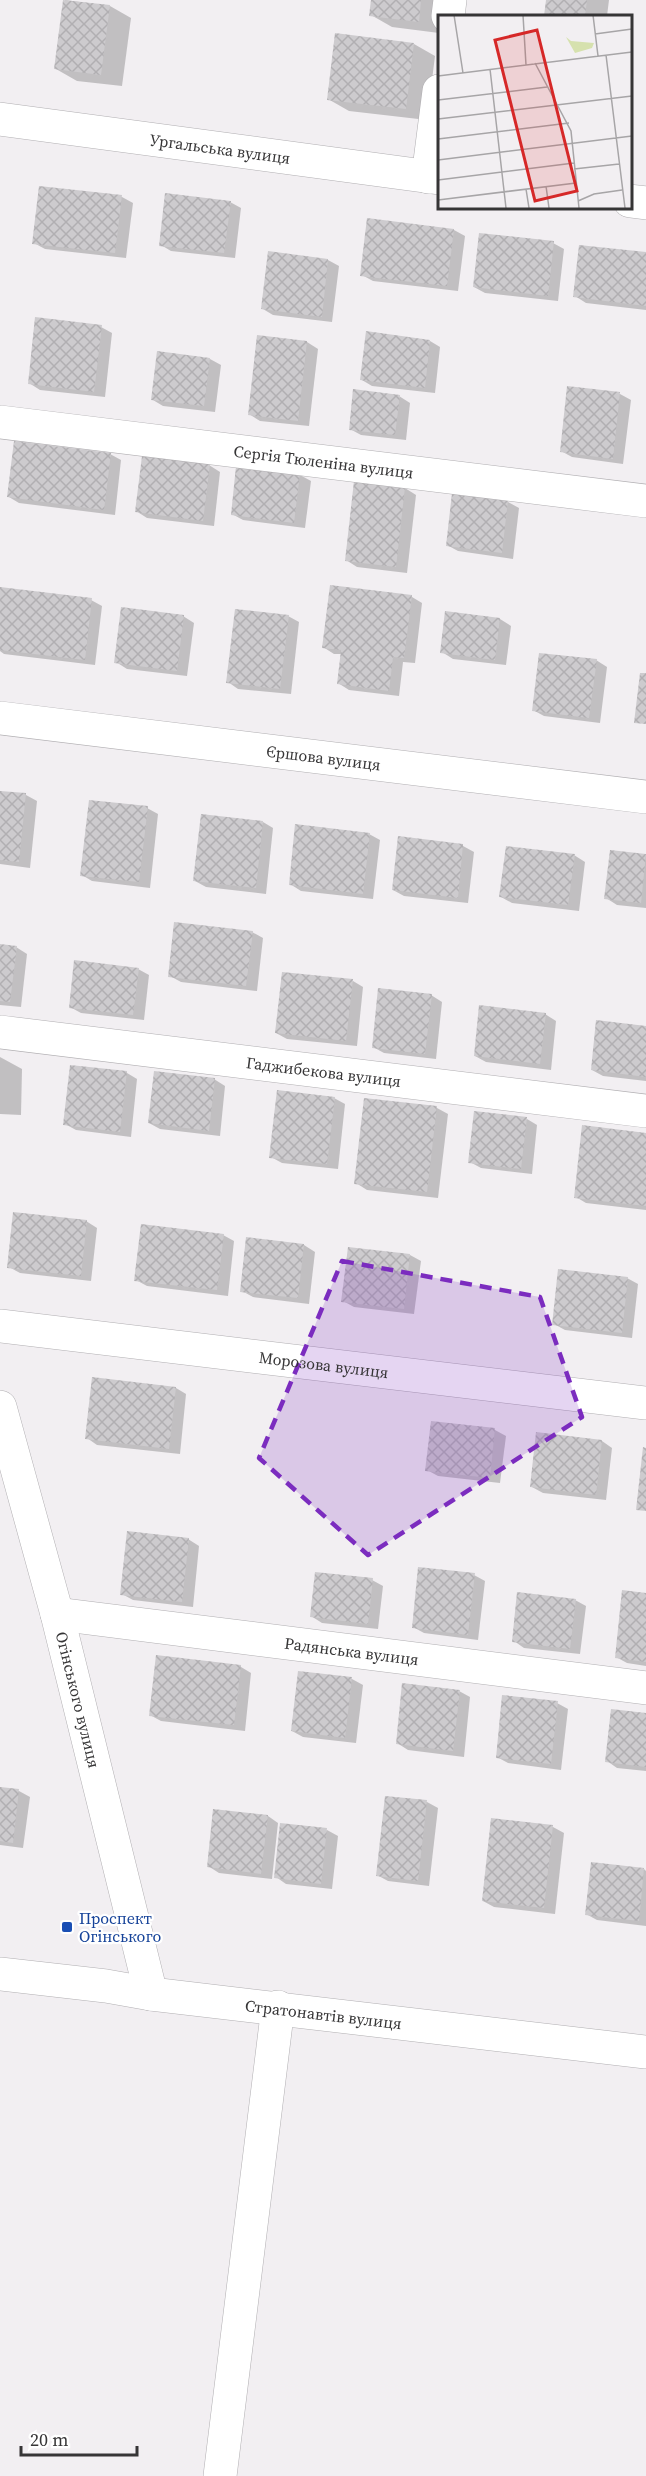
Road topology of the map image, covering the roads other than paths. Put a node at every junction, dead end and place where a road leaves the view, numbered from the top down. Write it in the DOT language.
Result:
graph roads {
  1 [pos="450,0"];
  2 [pos="448,15"];
  3 [pos="438,108"];
  4 [pos="0,119"];
  5 [pos="434,178"];
  6 [pos="631,201"];
  7 [pos="646,203"];
  8 [pos="0,422"];
  9 [pos="646,501"];
  10 [pos="0,718"];
  11 [pos="646,798"];
  12 [pos="0,1032"];
  13 [pos="646,1111"];
  14 [pos="0,1326"];
  15 [pos="646,1404"];
  16 [pos="0,1407"];
  17 [pos="57,1614"];
  18 [pos="646,1688"];
  19 [pos="0,1974"];
  20 [pos="151,1994"];
  21 [pos="278,2007"];
  22 [pos="646,2052"];
  23 [pos="220,2476"];
  1 -- 2 [label="street"];
  3 -- 5 [label="street"];
  4 -- 5 [label="street, Ургальська вулиця"];
  6 -- 7 [label="street"];
  8 -- 9 [label="street, Сергія Тюленіна вулиця"];
  10 -- 11 [label="street, Єршова вулиця"];
  12 -- 13 [label="street, Гаджибекова вулиця"];
  14 -- 15 [label="street, Морозова вулиця"];
  16 -- 17 [label="street, Огінського вулиця"];
  17 -- 18 [label="street, Радянська вулиця"];
  17 -- 20 [label="street, Огінського вулиця"];
  19 -- 20 [label="street, Стратонавтів вулиця"];
  20 -- 21 [label="street, Стратонавтів вулиця"];
  21 -- 22 [label="street, Стратонавтів вулиця"];
  21 -- 23 [label="street"];
}
